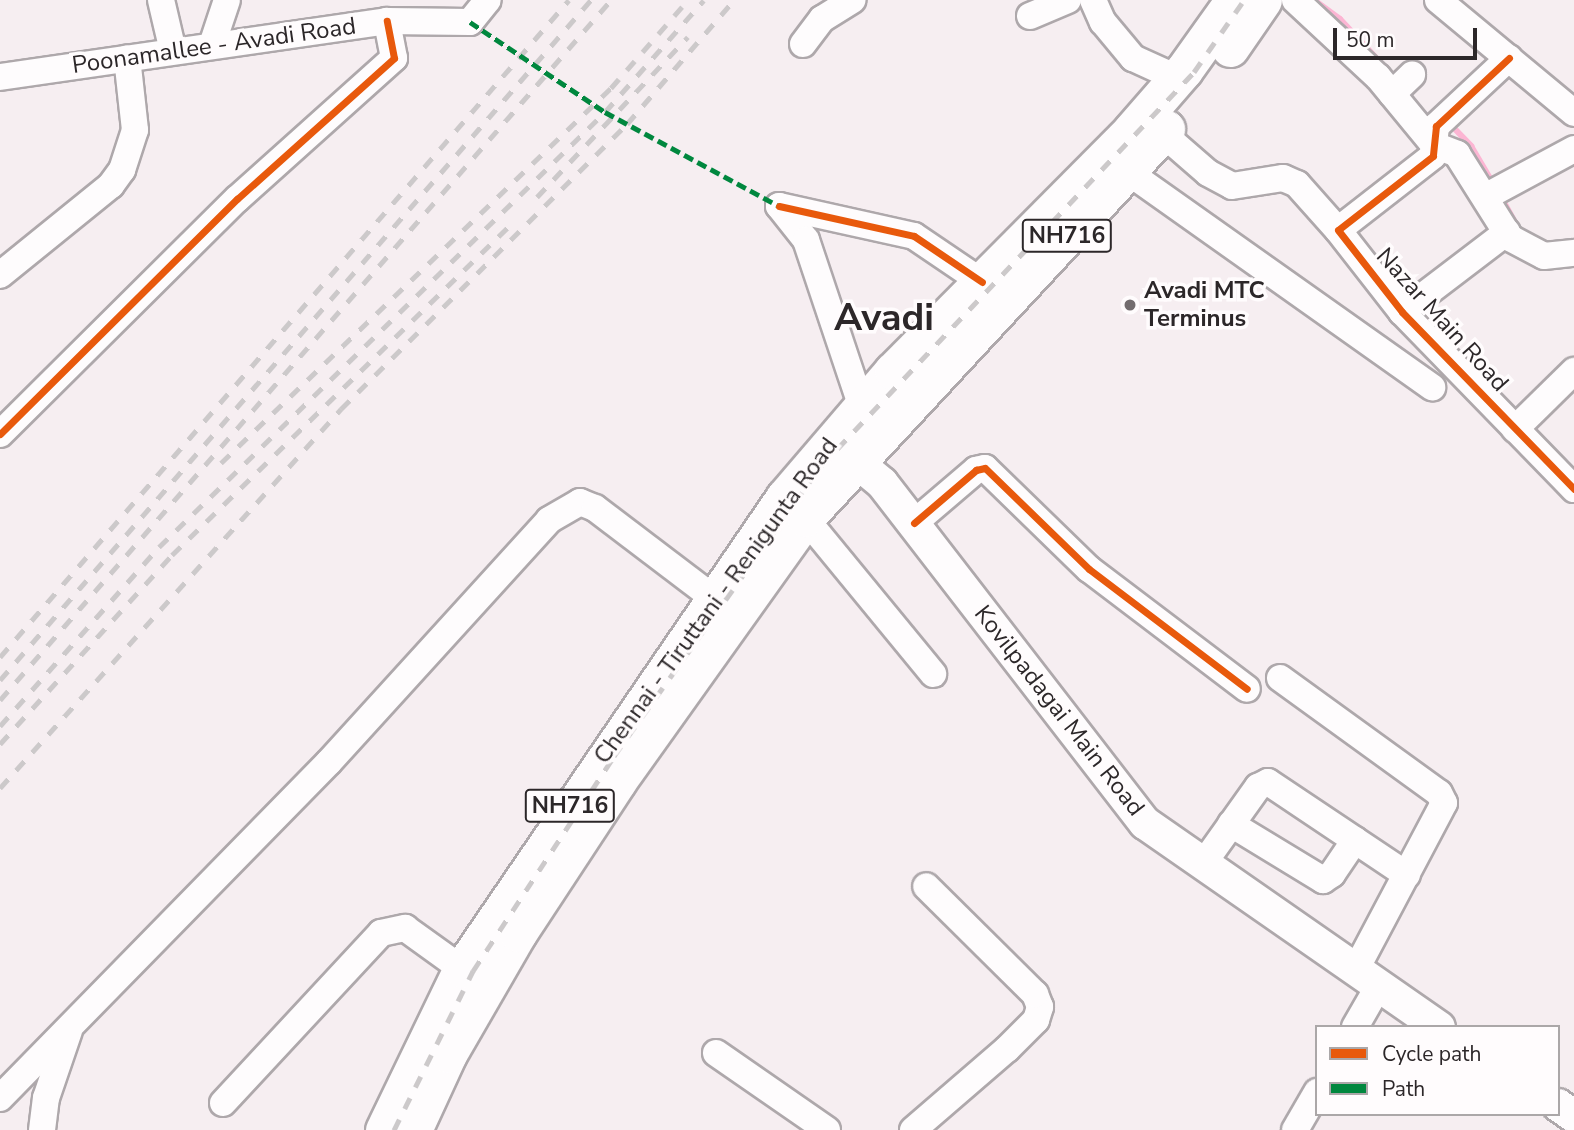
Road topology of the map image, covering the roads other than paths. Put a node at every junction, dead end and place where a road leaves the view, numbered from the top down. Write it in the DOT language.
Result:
graph roads {
  1 [pos="161,0"];
  2 [pos="228,0"];
  3 [pos="488,0"];
  4 [pos="853,0"];
  5 [pos="1068,0"];
  6 [pos="1234,0"];
  7 [pos="1263,0"];
  8 [pos="1295,0"];
  9 [pos="1437,0"];
  10 [pos="1098,11"];
  11 [pos="1030,16"];
  12 [pos="387,20"];
  13 [pos="803,44"];
  14 [pos="212,45"];
  15 [pos="173,51"];
  16 [pos="127,58"];
  17 [pos="1509,58"];
  18 [pos="1412,75"];
  19 [pos="0,77"];
  20 [pos="1177,78"];
  21 [pos="1392,94"];
  22 [pos="1574,113"];
  23 [pos="1162,133"];
  24 [pos="1574,149"];
  25 [pos="1434,150"];
  26 [pos="1117,164"];
  27 [pos="1497,191"];
  28 [pos="1338,230"];
  29 [pos="1507,232"];
  30 [pos="1574,253"];
  31 [pos="0,275"];
  32 [pos="982,282"];
  33 [pos="1402,312"];
  34 [pos="1574,371"];
  35 [pos="1433,387"];
  36 [pos="861,404"];
  37 [pos="1515,429"];
  38 [pos="0,434"];
  39 [pos="857,461"];
  40 [pos="1574,489"];
  41 [pos="795,508"];
  42 [pos="914,523"];
  43 [pos="725,607"];
  44 [pos="933,674"];
  45 [pos="1280,678"];
  46 [pos="1247,690"];
  47 [pos="1231,824"];
  48 [pos="1355,840"];
  49 [pos="1203,864"];
  50 [pos="1407,875"];
  51 [pos="926,886"];
  52 [pos="461,969"];
  53 [pos="1366,979"];
  54 [pos="1354,1025"];
  55 [pos="1436,1025"];
  56 [pos="71,1026"];
  57 [pos="716,1053"];
  58 [pos="1315,1095"];
  59 [pos="0,1098"];
  60 [pos="223,1103"];
  61 [pos="42,1130"];
  62 [pos="384,1130"];
  63 [pos="413,1130"];
  64 [pos="827,1130"];
  65 [pos="913,1130"];
  66 [pos="1295,1130"];
  1 -- 15 [label="street"];
  2 -- 14 [label="street"];
  3 -- 12 [label="street, Poonamallee - Avadi Road"];
  4 -- 13 [label="street"];
  5 -- 11 [label="street"];
  6 -- 20 [label="highway, Chennai - Tiruttani - Renigunta Road"];
  7 -- 23 [label="highway, Chennai - Tiruttani - Renigunta Road / NH716"];
  8 -- 21 [label="street"];
  9 -- 17 [label="street"];
  10 -- 20 [label="street"];
  12 -- 14 [label="street, Poonamallee - Avadi Road"];
  12 -- 38 [label="street"];
  14 -- 15 [label="street, Poonamallee - Avadi Road"];
  15 -- 16 [label="street, Poonamallee - Avadi Road"];
  16 -- 19 [label="street, Poonamallee - Avadi Road"];
  16 -- 31 [label="street"];
  17 -- 22 [label="street"];
  17 -- 25 [label="street"];
  18 -- 21 [label="street"];
  20 -- 26 [label="highway, Chennai - Tiruttani - Renigunta Road"];
  21 -- 25 [label="street"];
  23 -- 26 [label="highway, Chennai - Tiruttani - Renigunta Road / NH716"];
  23 -- 28 [label="street, Nazar Main Road"];
  24 -- 27 [label="street"];
  25 -- 27 [label="street"];
  25 -- 28 [label="street"];
  26 -- 32 [label="highway, Chennai - Tiruttani - Renigunta Road"];
  26 -- 35 [label="street"];
  26 -- 39 [label="highway, Chennai - Tiruttani - Renigunta Road / NH716"];
  27 -- 29 [label="street"];
  28 -- 33 [label="street, Nazar Main Road"];
  29 -- 30 [label="street"];
  29 -- 33 [label="street"];
  32 -- 36 [label="highway, Chennai - Tiruttani - Renigunta Road"];
  32 -- 36 [label="street"];
  33 -- 37 [label="street, Nazar Main Road"];
  34 -- 37 [label="street"];
  36 -- 39 [label="highway, Chennai - Tiruttani - Renigunta Road"];
  37 -- 40 [label="street, Nazar Main Road"];
  39 -- 41 [label="highway, Chennai - Tiruttani - Renigunta Road"];
  39 -- 42 [label="main road, Kovilpadagai Main Road"];
  41 -- 43 [label="highway, Chennai - Tiruttani - Renigunta Road / NH716"];
  41 -- 44 [label="street"];
  42 -- 46 [label="street"];
  42 -- 49 [label="main road, Kovilpadagai Main Road"];
  43 -- 52 [label="highway, Chennai - Tiruttani - Renigunta Road / NH716"];
  43 -- 56 [label="street"];
  43 -- 63 [label="highway, Chennai - Tiruttani - Renigunta Road / NH716"];
  45 -- 50 [label="street"];
  47 -- 48 [label="street"];
  47 -- 48 [label="street"];
  47 -- 49 [label="street"];
  48 -- 50 [label="street"];
  49 -- 53 [label="main road, Kovilpadagai Main Road"];
  50 -- 53 [label="street"];
  51 -- 65 [label="street"];
  52 -- 60 [label="street"];
  52 -- 62 [label="highway, Chennai - Tiruttani - Renigunta Road / NH716"];
  53 -- 54 [label="street"];
  53 -- 55 [label="main road, Kovilpadagai Main Road"];
  56 -- 59 [label="street"];
  56 -- 61 [label="street"];
  57 -- 64 [label="street"];
  58 -- 66 [label="street"];
}
